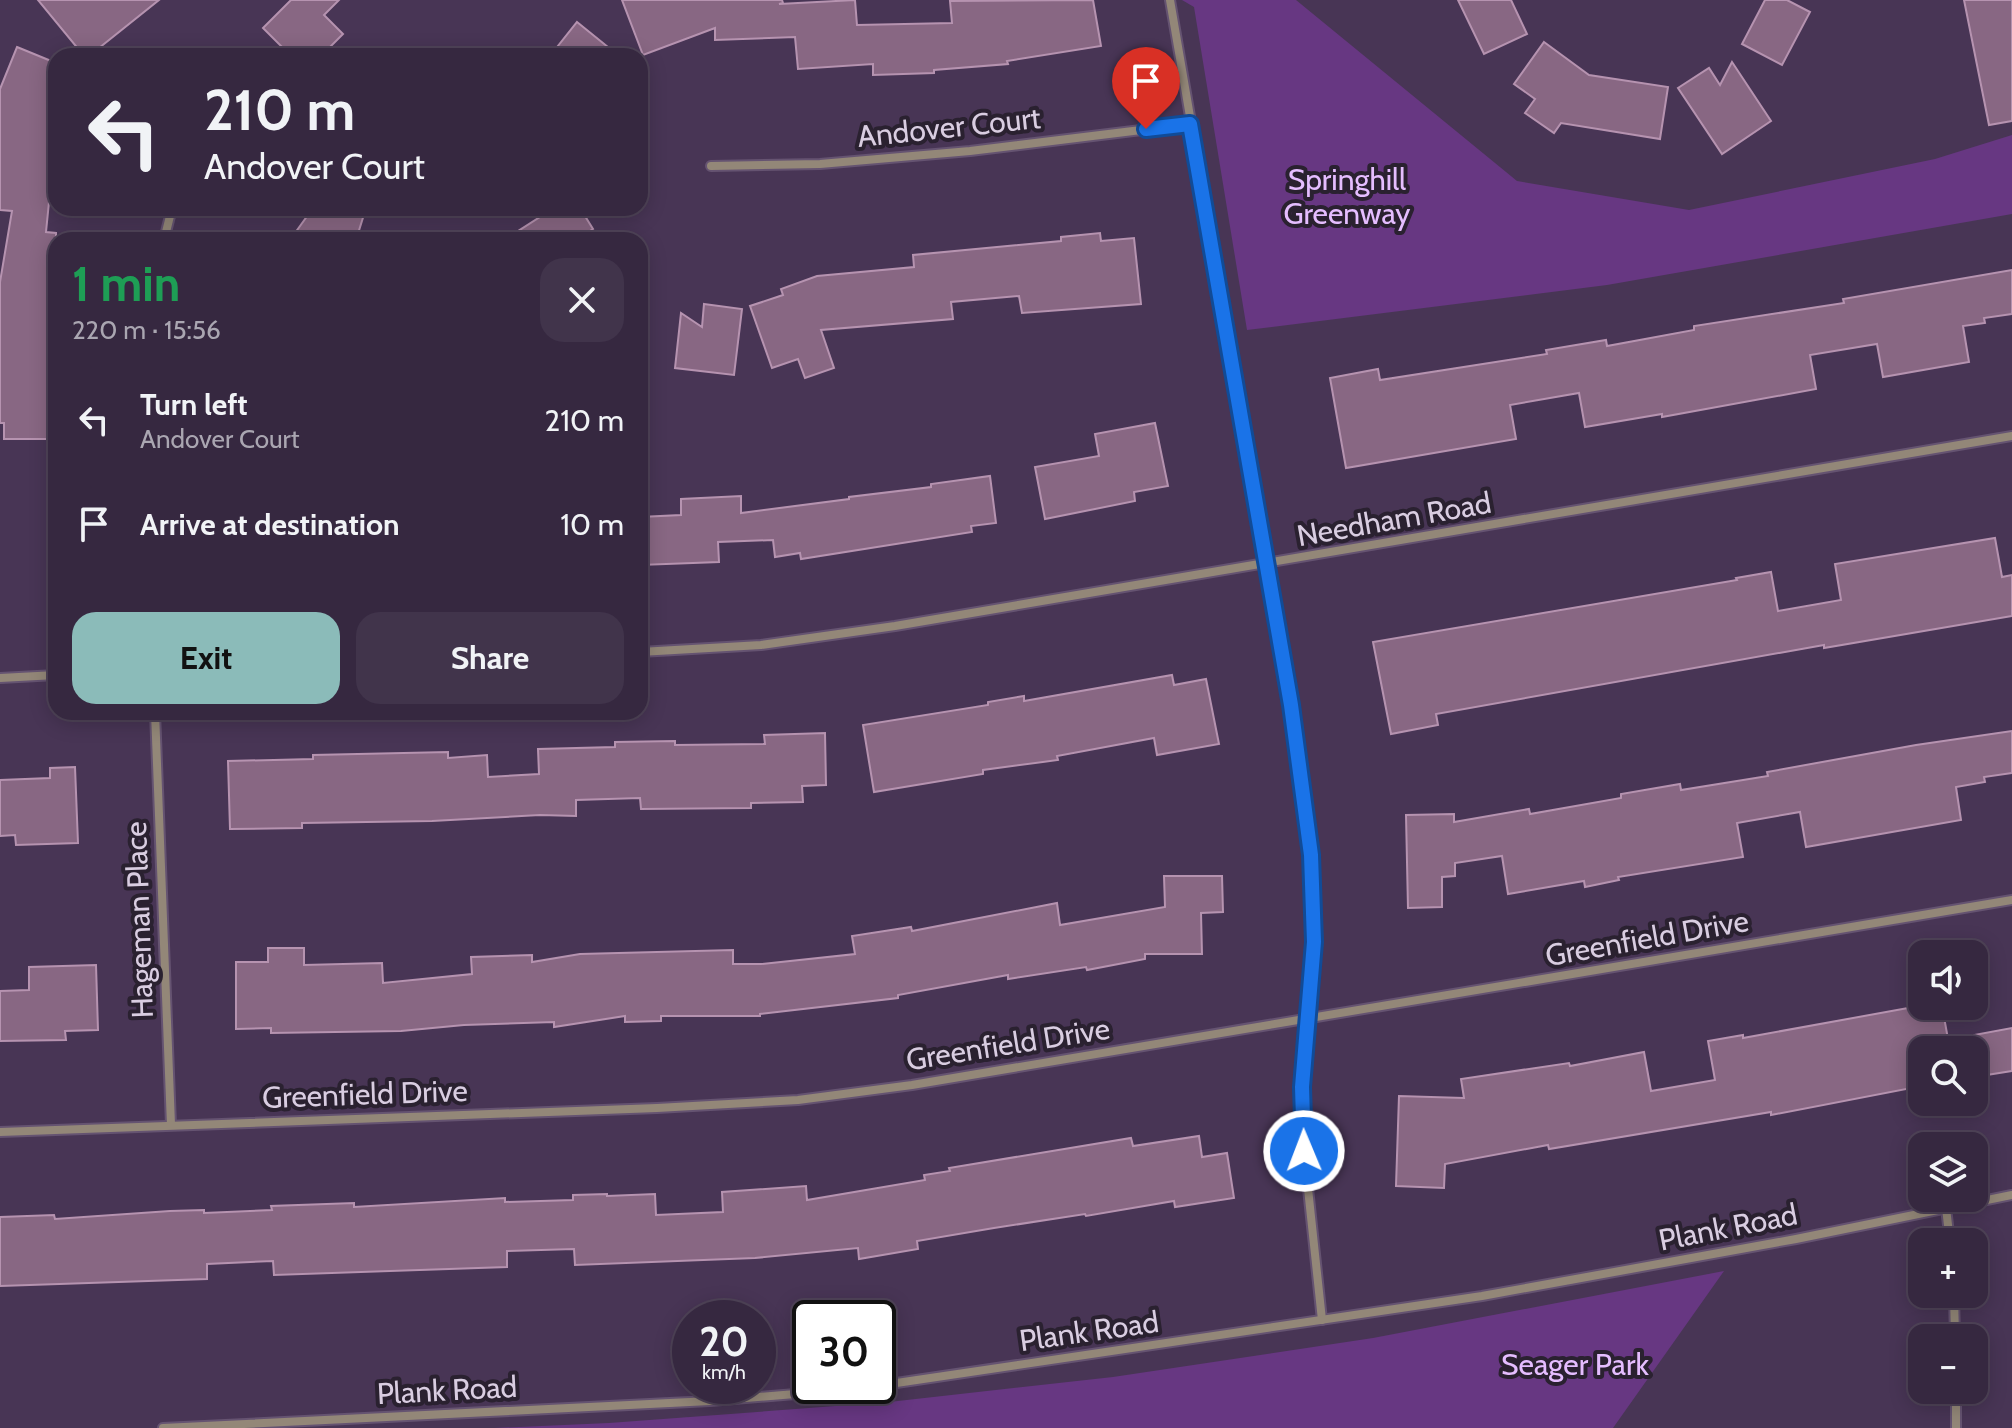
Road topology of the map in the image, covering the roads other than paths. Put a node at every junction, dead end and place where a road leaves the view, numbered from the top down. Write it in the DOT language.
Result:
graph roads {
  1 [pos="1170,0"];
  2 [pos="1190,124"];
  3 [pos="711,166"];
  4 [pos="2012,436"];
  5 [pos="1266,565"];
  6 [pos="648,652"];
  7 [pos="48,675"];
  8 [pos="0,678"];
  9 [pos="155,720"];
  10 [pos="2012,900"];
  11 [pos="1308,1020"];
  12 [pos="171,1125"];
  13 [pos="0,1132"];
  14 [pos="2012,1195"];
  15 [pos="1988,1200"];
  16 [pos="1926,1212"];
  17 [pos="1322,1320"];
  18 [pos="1956,1404"];
  19 [pos="163,1428"];
  20 [pos="1956,1428"];
  1 -- 2 [label="street"];
  2 -- 3 [label="street, Andover Court"];
  2 -- 5 [label="street"];
  4 -- 5 [label="street, Needham Road"];
  5 -- 6 [label="street, Needham Road"];
  5 -- 11 [label="street"];
  7 -- 8 [label="street"];
  9 -- 12 [label="street, Hageman Place"];
  10 -- 11 [label="street, Greenfield Drive"];
  11 -- 12 [label="street, Greenfield Drive"];
  11 -- 17 [label="street"];
  12 -- 13 [label="street, Greenfield Drive"];
  14 -- 15 [label="street, Plank Road"];
  16 -- 17 [label="street, Plank Road"];
  17 -- 19 [label="street, Plank Road"];
  18 -- 20 [label="street"];
}
